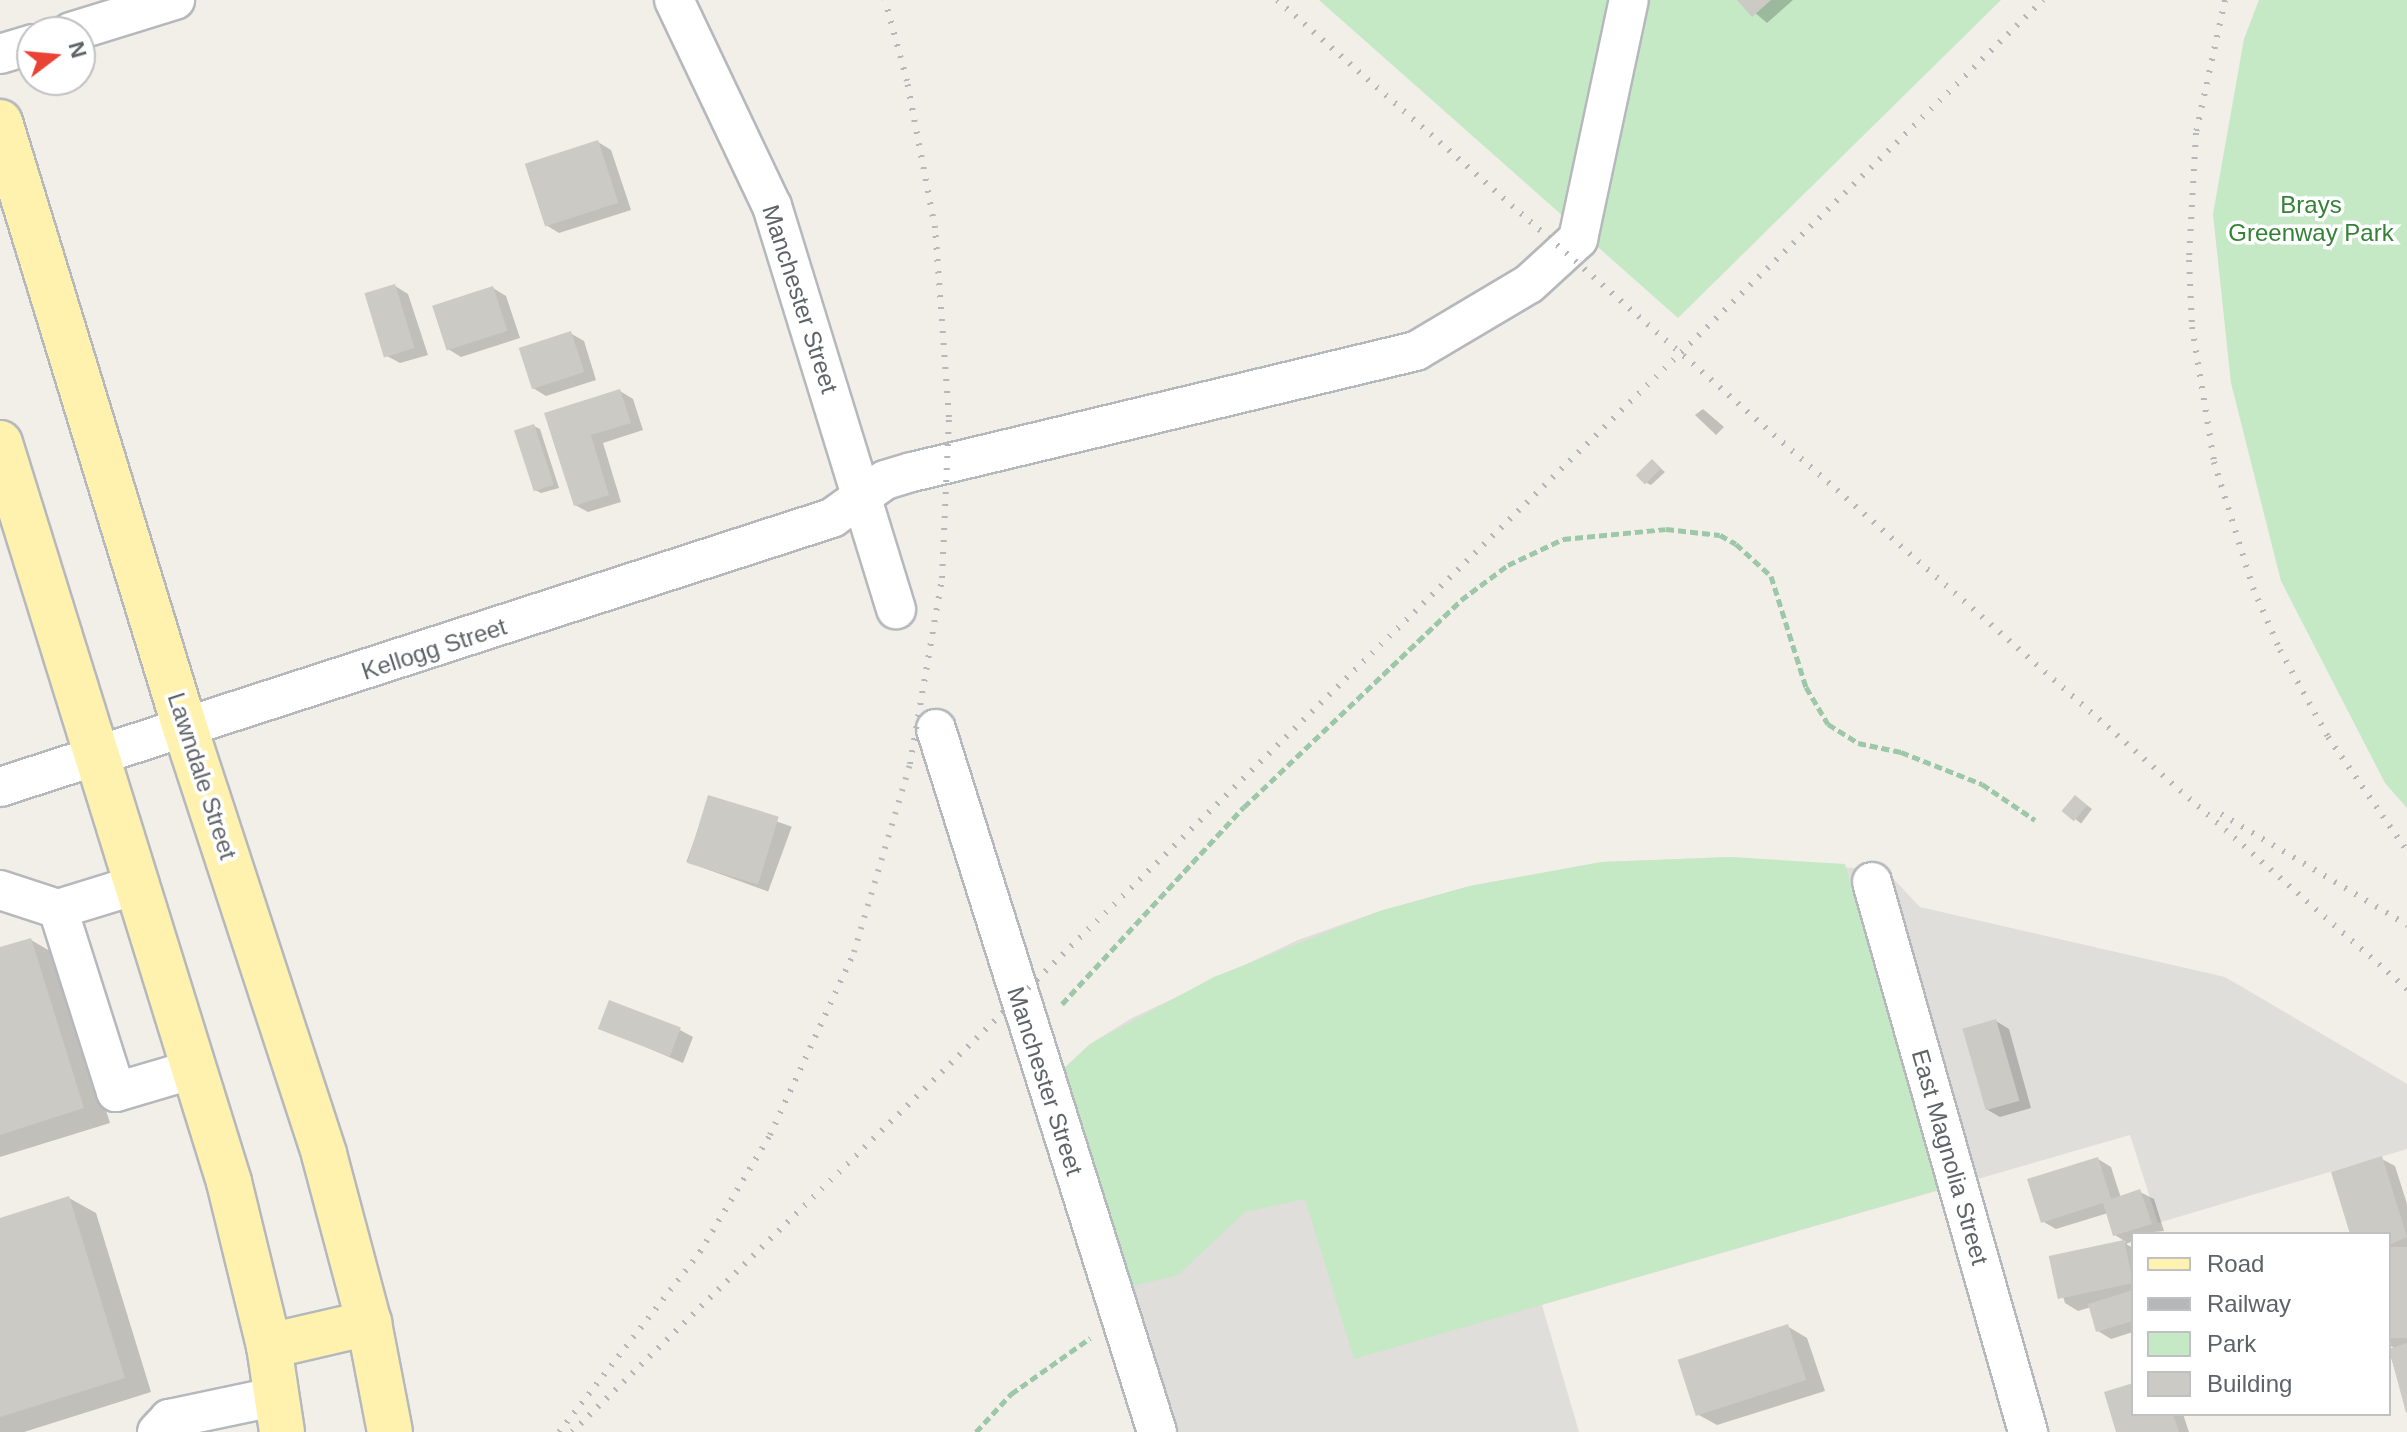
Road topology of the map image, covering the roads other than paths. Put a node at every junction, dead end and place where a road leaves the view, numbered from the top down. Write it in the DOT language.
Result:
graph roads {
  1 [pos="175,0"];
  2 [pos="674,0"];
  3 [pos="1629,0"];
  4 [pos="96,24"];
  5 [pos="0,122"];
  6 [pos="0,443"];
  7 [pos="862,497"];
  8 [pos="896,609"];
  9 [pos="936,729"];
  10 [pos="186,731"];
  11 [pos="97,758"];
  12 [pos="0,787"];
  13 [pos="1872,882"];
  14 [pos="136,885"];
  15 [pos="0,890"];
  16 [pos="58,909"];
  17 [pos="194,1069"];
  18 [pos="369,1323"];
  19 [pos="269,1346"];
  20 [pos="280,1414"];
  21 [pos="157,1432"];
  22 [pos="390,1432"];
  23 [pos="1157,1432"];
  24 [pos="2028,1432"];
  1 -- 4 [label="street"];
  2 -- 7 [label="street, Manchester Street"];
  3 -- 7 [label="street, Kellogg Street"];
  5 -- 10 [label="main road, Lawndale Street"];
  6 -- 11 [label="main road"];
  7 -- 8 [label="street, Manchester Street"];
  7 -- 10 [label="street, Kellogg Street"];
  9 -- 23 [label="street, Manchester Street"];
  10 -- 11 [label="street, Kellogg Street"];
  10 -- 18 [label="main road, Lawndale Street"];
  11 -- 12 [label="street, Kellogg Street"];
  11 -- 14 [label="main road"];
  13 -- 24 [label="street, East Magnolia Street"];
  14 -- 16 [label="street"];
  14 -- 17 [label="main road"];
  15 -- 16 [label="street"];
  16 -- 17 [label="street"];
  17 -- 19 [label="main road"];
  18 -- 19 [label="main road"];
  18 -- 22 [label="main road, Lawndale Street"];
  19 -- 20 [label="main road"];
  20 -- 21 [label="street"];
}
